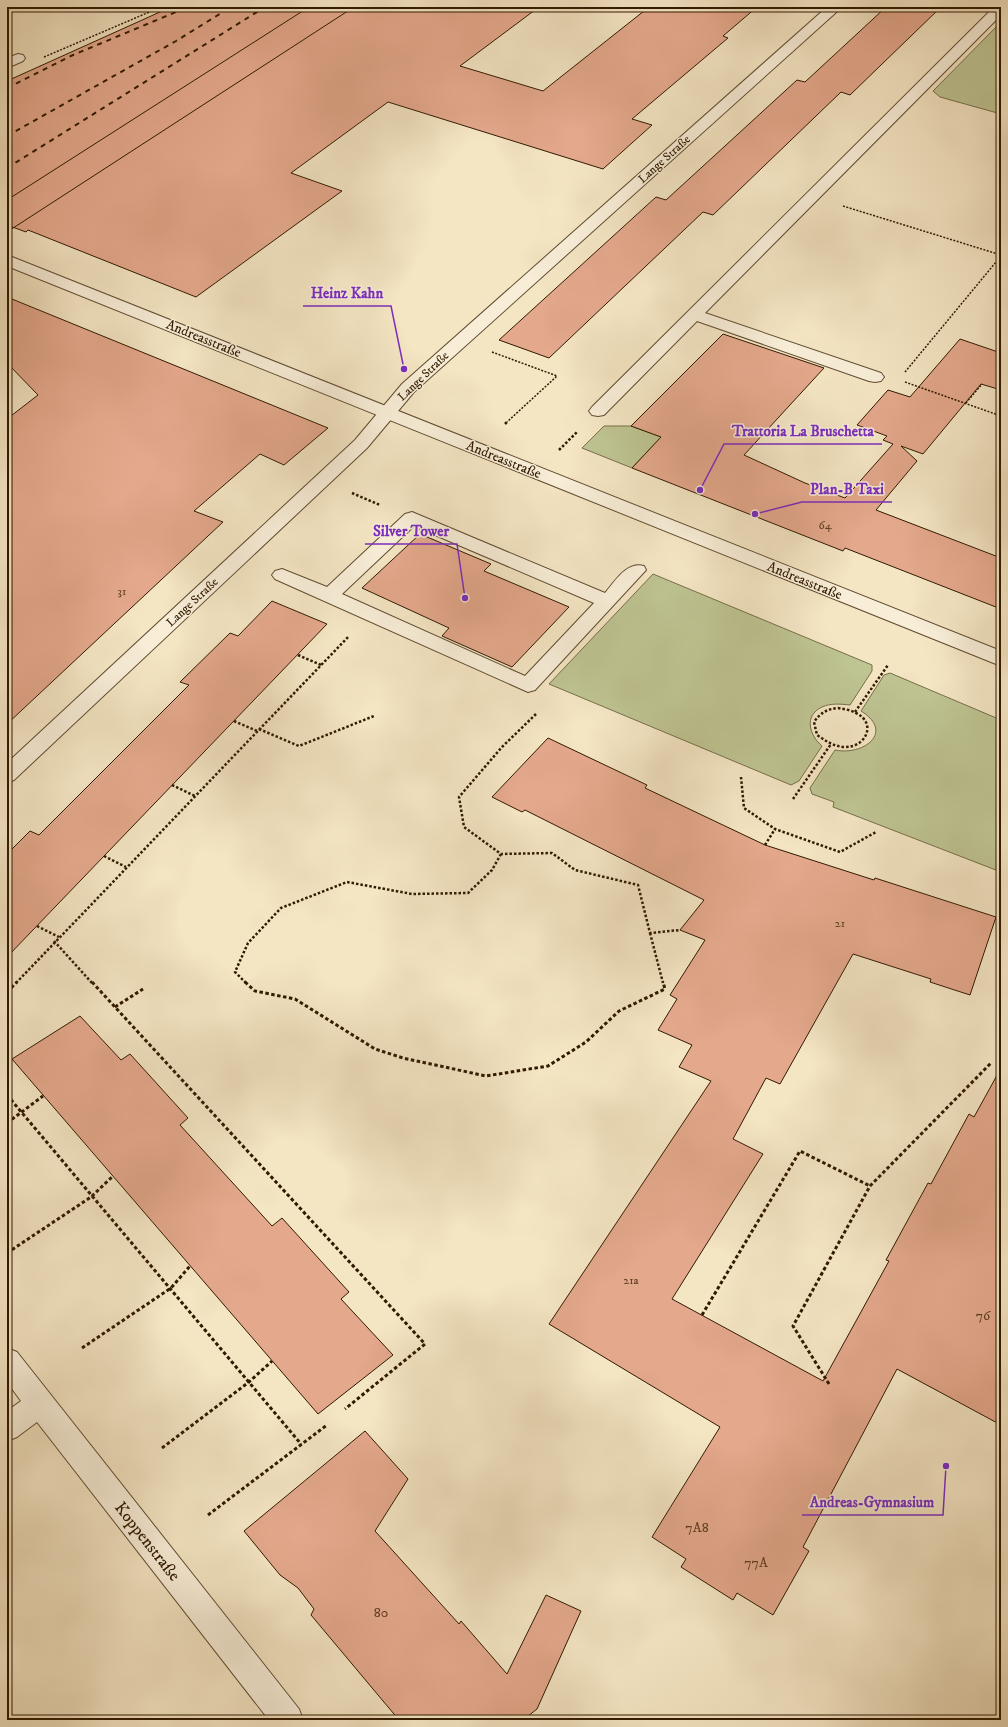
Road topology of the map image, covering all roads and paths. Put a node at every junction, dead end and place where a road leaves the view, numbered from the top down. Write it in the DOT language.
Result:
graph roads {
  1 [pos="161,7"];
  2 [pos="835,7"];
  3 [pos="1001,7"];
  4 [pos="48,57"];
  5 [pos="812,197"];
  6 [pos="1001,256"];
  7 [pos="7,260"];
  8 [pos="694,315"];
  9 [pos="460,341"];
  10 [pos="875,376"];
  11 [pos="898,380"];
  12 [pos="982,384"];
  13 [pos="966,404"];
  14 [pos="598,411"];
  15 [pos="389,412"];
  16 [pos="1001,416"];
  17 [pos="505,424"];
  18 [pos="538,472"];
  19 [pos="637,570"];
  20 [pos="282,575"];
  21 [pos="329,596"];
  22 [pos="607,601"];
  23 [pos="350,636"];
  24 [pos="298,655"];
  25 [pos="1001,659"];
  26 [pos="321,665"];
  27 [pos="888,665"];
  28 [pos="539,711"];
  29 [pos="855,712"];
  30 [pos="374,716"];
  31 [pos="234,721"];
  32 [pos="258,730"];
  33 [pos="831,744"];
  34 [pos="7,775"];
  35 [pos="741,778"];
  36 [pos="172,785"];
  37 [pos="195,796"];
  38 [pos="793,799"];
  39 [pos="775,829"];
  40 [pos="876,832"];
  41 [pos="765,845"];
  42 [pos="502,854"];
  43 [pos="104,856"];
  44 [pos="126,867"];
  45 [pos="37,926"];
  46 [pos="680,930"];
  47 [pos="650,933"];
  48 [pos="58,937"];
  49 [pos="54,941"];
  50 [pos="143,989"];
  51 [pos="7,992"];
  52 [pos="115,1007"];
  53 [pos="992,1062"];
  54 [pos="7,1095"];
  55 [pos="44,1096"];
  56 [pos="22,1113"];
  57 [pos="7,1122"];
  58 [pos="113,1176"];
  59 [pos="870,1186"];
  60 [pos="91,1197"];
  61 [pos="7,1253"];
  62 [pos="190,1266"];
  63 [pos="171,1288"];
  64 [pos="702,1315"];
  65 [pos="82,1348"];
  66 [pos="7,1361"];
  67 [pos="272,1361"];
  68 [pos="249,1382"];
  69 [pos="829,1384"];
  70 [pos="40,1403"];
  71 [pos="346,1409"];
  72 [pos="327,1425"];
  73 [pos="7,1428"];
  74 [pos="301,1444"];
  75 [pos="162,1448"];
  76 [pos="208,1515"];
  77 [pos="288,1720"];
  1 -- 4 [label="path"];
  2 -- 9 [label="street, Lange Straße"];
  3 -- 5 [label="street"];
  5 -- 6 [label="path"];
  5 -- 8 [label="street"];
  6 -- 11 [label="path"];
  7 -- 15 [label="street, Andreasstraße"];
  8 -- 10 [label="street"];
  8 -- 14 [label="street"];
  9 -- 15 [label="street, Lange Straße"];
  9 -- 17 [label="path"];
  10 -- 11 [label="path"];
  11 -- 13 [label="path"];
  12 -- 13 [label="path"];
  13 -- 16 [label="path"];
  14 -- 18 [label="path"];
  15 -- 18 [label="street, Andreasstraße"];
  15 -- 34 [label="street, Lange Straße"];
  18 -- 25 [label="street, Andreasstraße"];
  19 -- 22 [label="street"];
  20 -- 21 [label="street"];
  21 -- 22 [label="street"];
  21 -- 22 [label="street"];
  23 -- 26 [label="path"];
  24 -- 26 [label="path"];
  26 -- 32 [label="path"];
  27 -- 29 [label="path"];
  28 -- 42 [label="path"];
  29 -- 33 [label="path"];
  29 -- 33 [label="path"];
  30 -- 32 [label="path"];
  31 -- 32 [label="path"];
  32 -- 37 [label="path"];
  33 -- 38 [label="path"];
  35 -- 39 [label="path"];
  36 -- 37 [label="path"];
  37 -- 44 [label="path"];
  39 -- 40 [label="path"];
  39 -- 41 [label="path"];
  42 -- 47 [label="path"];
  42 -- 47 [label="path"];
  43 -- 44 [label="path"];
  44 -- 48 [label="path"];
  45 -- 48 [label="path"];
  46 -- 47 [label="path"];
  48 -- 49 [label="path"];
  49 -- 51 [label="path"];
  49 -- 52 [label="path"];
  50 -- 52 [label="path"];
  52 -- 71 [label="path"];
  53 -- 59 [label="path"];
  54 -- 56 [label="path"];
  55 -- 56 [label="path"];
  56 -- 57 [label="path"];
  56 -- 60 [label="path"];
  58 -- 60 [label="path"];
  59 -- 64 [label="path"];
  59 -- 69 [label="path"];
  60 -- 61 [label="path"];
  60 -- 63 [label="path"];
  62 -- 63 [label="path"];
  63 -- 65 [label="path"];
  63 -- 68 [label="path"];
  66 -- 70 [label="street, Koppenstraße"];
  67 -- 68 [label="path"];
  68 -- 74 [label="path"];
  68 -- 75 [label="path"];
  70 -- 73 [label="street"];
  70 -- 77 [label="street, Koppenstraße"];
  72 -- 74 [label="path"];
  74 -- 76 [label="path"];
}
